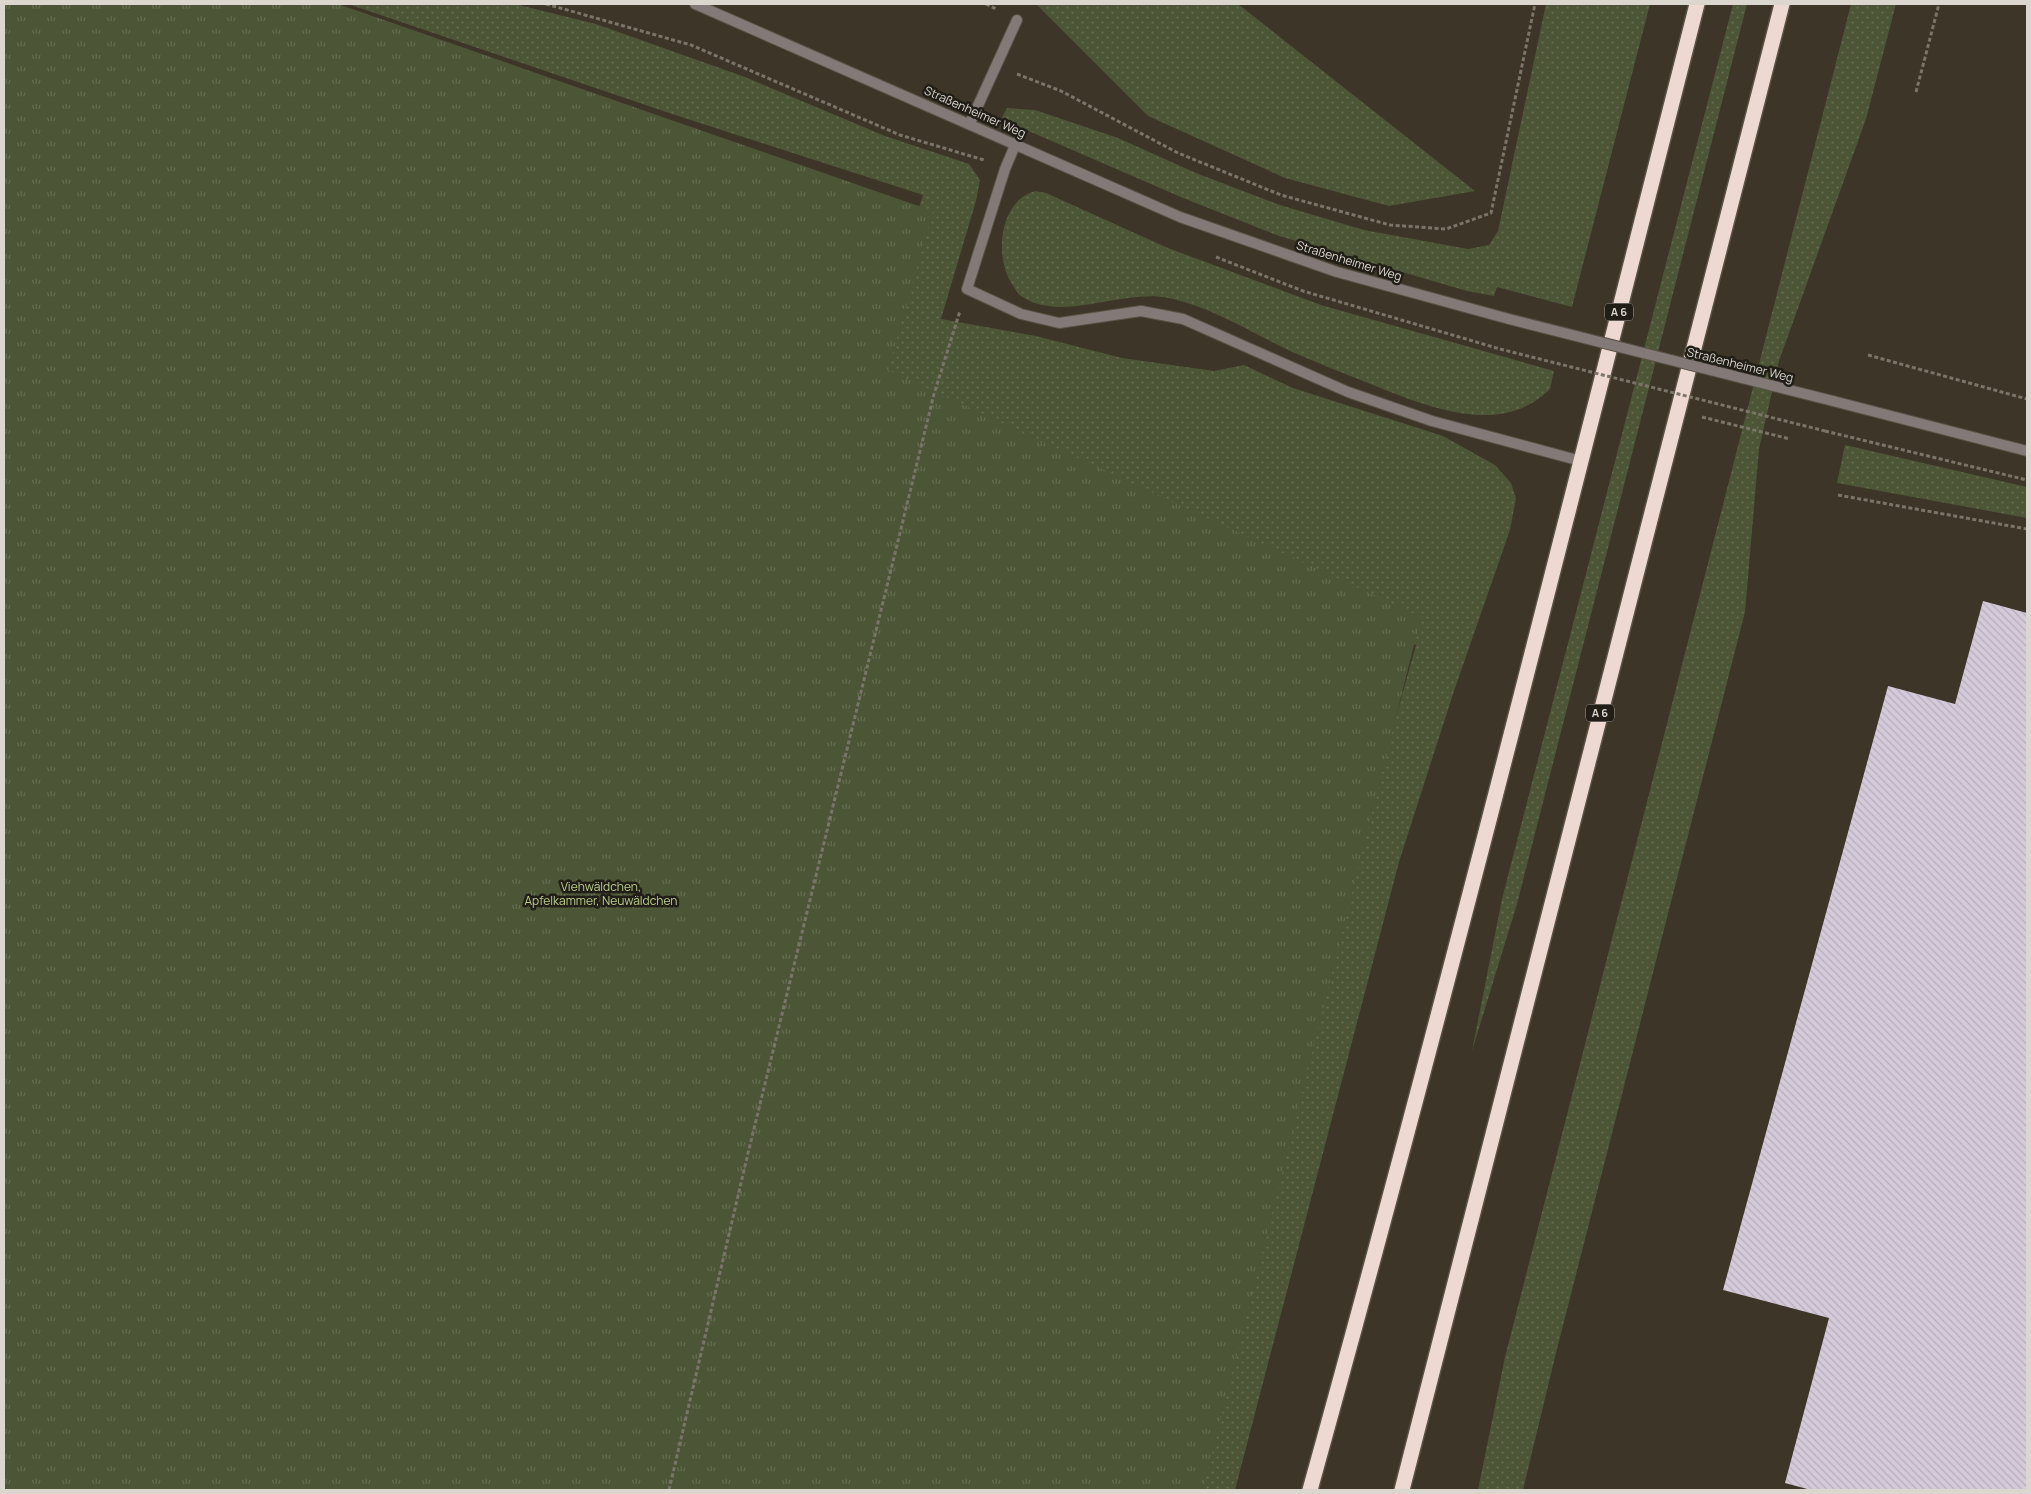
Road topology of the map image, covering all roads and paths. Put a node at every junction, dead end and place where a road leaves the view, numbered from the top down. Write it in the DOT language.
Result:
graph roads {
  1 [pos="546,4"];
  2 [pos="695,4"];
  3 [pos="1535,4"];
  4 [pos="1698,4"];
  5 [pos="1782,4"];
  6 [pos="1939,4"];
  7 [pos="1017,20"];
  8 [pos="996,66"];
  9 [pos="1916,92"];
  10 [pos="970,123"];
  11 [pos="1016,143"];
  12 [pos="1005,169"];
  13 [pos="967,289"];
  14 [pos="1500,349"];
  15 [pos="1868,355"];
  16 [pos="2027,399"];
  17 [pos="1678,410"];
  18 [pos="1790,440"];
  19 [pos="2027,451"];
  20 [pos="1581,461"];
  21 [pos="2027,480"];
  22 [pos="1838,495"];
  23 [pos="2027,529"];
  24 [pos="669,1490"];
  25 [pos="1310,1490"];
  26 [pos="1402,1490"];
  1 -- 12 [label="path"];
  2 -- 10 [label="street, Straßenheimer Weg"];
  3 -- 8 [label="path"];
  4 -- 20 [label="highway, A 6"];
  5 -- 17 [label="highway, A 6"];
  6 -- 9 [label="path"];
  7 -- 8 [label="street"];
  8 -- 10 [label="street"];
  10 -- 11 [label="street, Straßenheimer Weg"];
  11 -- 12 [label="street"];
  11 -- 19 [label="street, Straßenheimer Weg, bridge"];
  12 -- 13 [label="street"];
  13 -- 20 [label="street"];
  13 -- 24 [label="path"];
  14 -- 21 [label="path, bridge"];
  15 -- 16 [label="path"];
  17 -- 18 [label="path"];
  17 -- 26 [label="highway, A 6"];
  20 -- 25 [label="highway, A 6"];
  22 -- 23 [label="path"];
}
